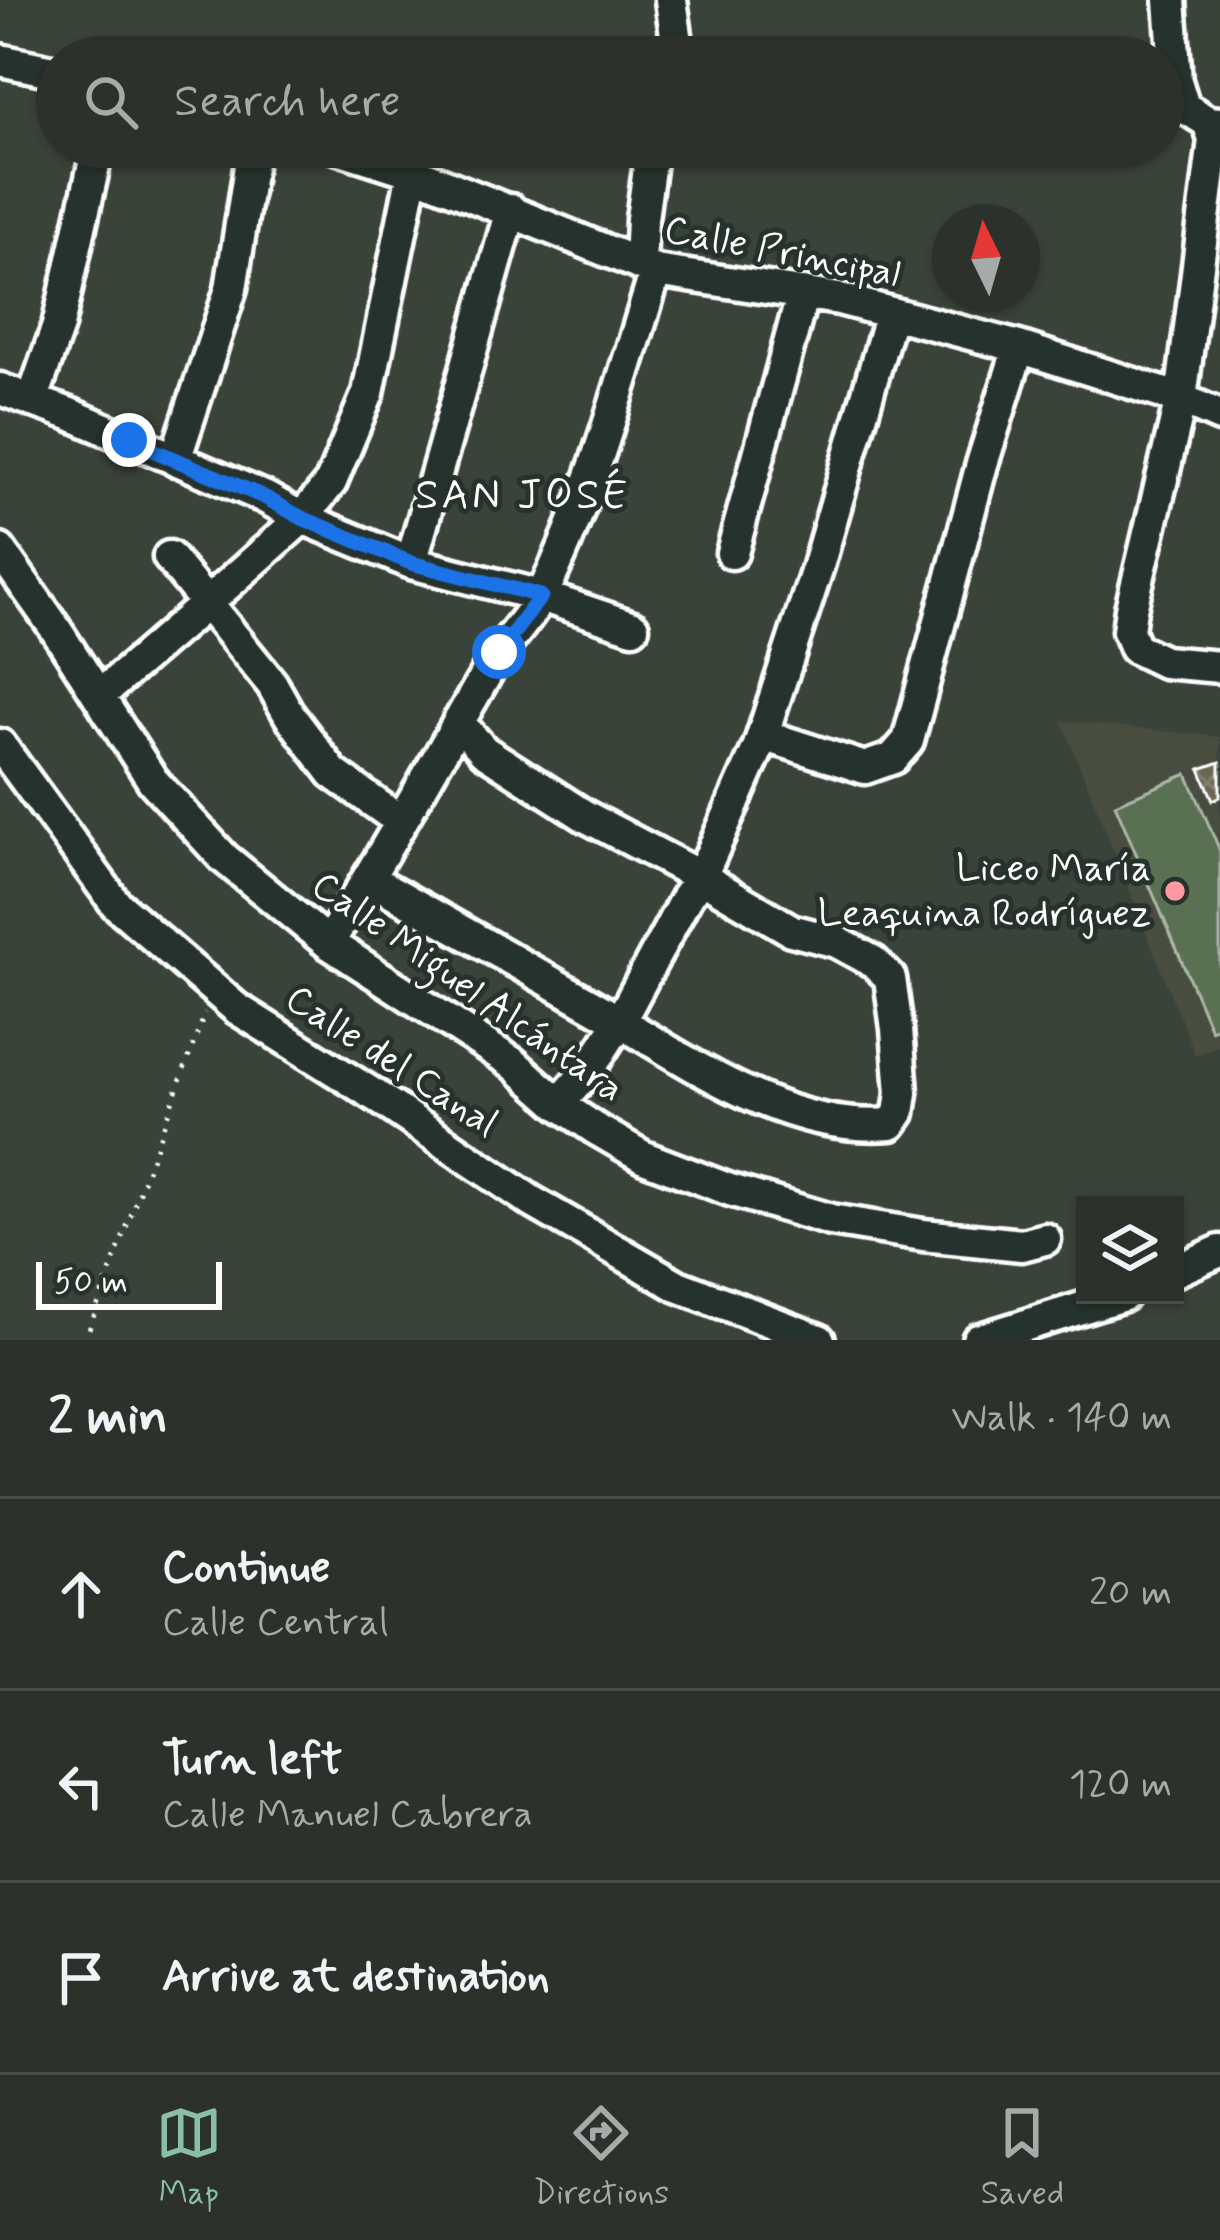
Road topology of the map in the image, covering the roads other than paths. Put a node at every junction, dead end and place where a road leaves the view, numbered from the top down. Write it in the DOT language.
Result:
graph roads {
  1 [pos="671,0"];
  2 [pos="1170,0"];
  3 [pos="676,36"];
  4 [pos="1172,36"];
  5 [pos="0,60"];
  6 [pos="36,68"];
  7 [pos="1184,93"];
  8 [pos="1209,127"];
  9 [pos="93,168"];
  10 [pos="250,168"];
  11 [pos="401,168"];
  12 [pos="649,168"];
  13 [pos="413,172"];
  14 [pos="511,210"];
  15 [pos="648,268"];
  16 [pos="803,293"];
  17 [pos="891,314"];
  18 [pos="1019,347"];
  19 [pos="0,389"];
  20 [pos="32,400"];
  21 [pos="1181,400"];
  22 [pos="1220,416"];
  23 [pos="175,460"];
  24 [pos="302,518"];
  25 [pos="0,550"];
  26 [pos="732,554"];
  27 [pos="170,557"];
  28 [pos="411,563"];
  29 [pos="541,596"];
  30 [pos="207,603"];
  31 [pos="633,627"];
  32 [pos="1220,667"];
  33 [pos="98,695"];
  34 [pos="458,722"];
  35 [pos="763,735"];
  36 [pos="0,745"];
  37 [pos="400,821"];
  38 [pos="701,877"];
  39 [pos="370,878"];
  40 [pos="328,943"];
  41 [pos="620,1021"];
  42 [pos="559,1104"];
  43 [pos="1045,1239"];
  44 [pos="1220,1250"];
  45 [pos="1184,1267"];
  46 [pos="1095,1304"];
  47 [pos="819,1340"];
  48 [pos="978,1340"];
  1 -- 3 [label="street"];
  2 -- 4 [label="street"];
  5 -- 6 [label="street"];
  7 -- 8 [label="street"];
  8 -- 21 [label="street"];
  9 -- 20 [label="street"];
  10 -- 23 [label="street"];
  11 -- 13 [label="street, Calle Principal"];
  12 -- 15 [label="street"];
  13 -- 14 [label="street, Calle Principal"];
  13 -- 24 [label="street"];
  14 -- 15 [label="street, Calle Principal"];
  14 -- 28 [label="street"];
  15 -- 16 [label="street, Calle Principal"];
  15 -- 29 [label="street"];
  16 -- 17 [label="street, Calle Principal"];
  16 -- 26 [label="street"];
  17 -- 18 [label="street, Calle Principal"];
  17 -- 35 [label="street"];
  18 -- 21 [label="street, Calle Principal"];
  18 -- 35 [label="street"];
  19 -- 20 [label="street"];
  20 -- 23 [label="street"];
  21 -- 22 [label="street, Calle Principal"];
  21 -- 32 [label="street"];
  23 -- 24 [label="street"];
  24 -- 28 [label="street"];
  24 -- 30 [label="street"];
  25 -- 33 [label="street, Calle Miguel Alcántara"];
  27 -- 30 [label="street"];
  28 -- 29 [label="street"];
  29 -- 31 [label="street"];
  29 -- 34 [label="street"];
  30 -- 33 [label="street"];
  30 -- 37 [label="street"];
  33 -- 40 [label="street, Calle Miguel Alcántara"];
  34 -- 37 [label="street"];
  34 -- 38 [label="street"];
  35 -- 38 [label="street"];
  36 -- 47 [label="street, Calle del Canal"];
  37 -- 39 [label="street"];
  38 -- 41 [label="street"];
  38 -- 41 [label="street"];
  39 -- 40 [label="street"];
  39 -- 41 [label="street"];
  40 -- 42 [label="street, Calle Miguel Alcántara"];
  41 -- 42 [label="street"];
  42 -- 43 [label="street, Calle Miguel Alcántara"];
  44 -- 45 [label="street"];
  46 -- 48 [label="street"];
}
